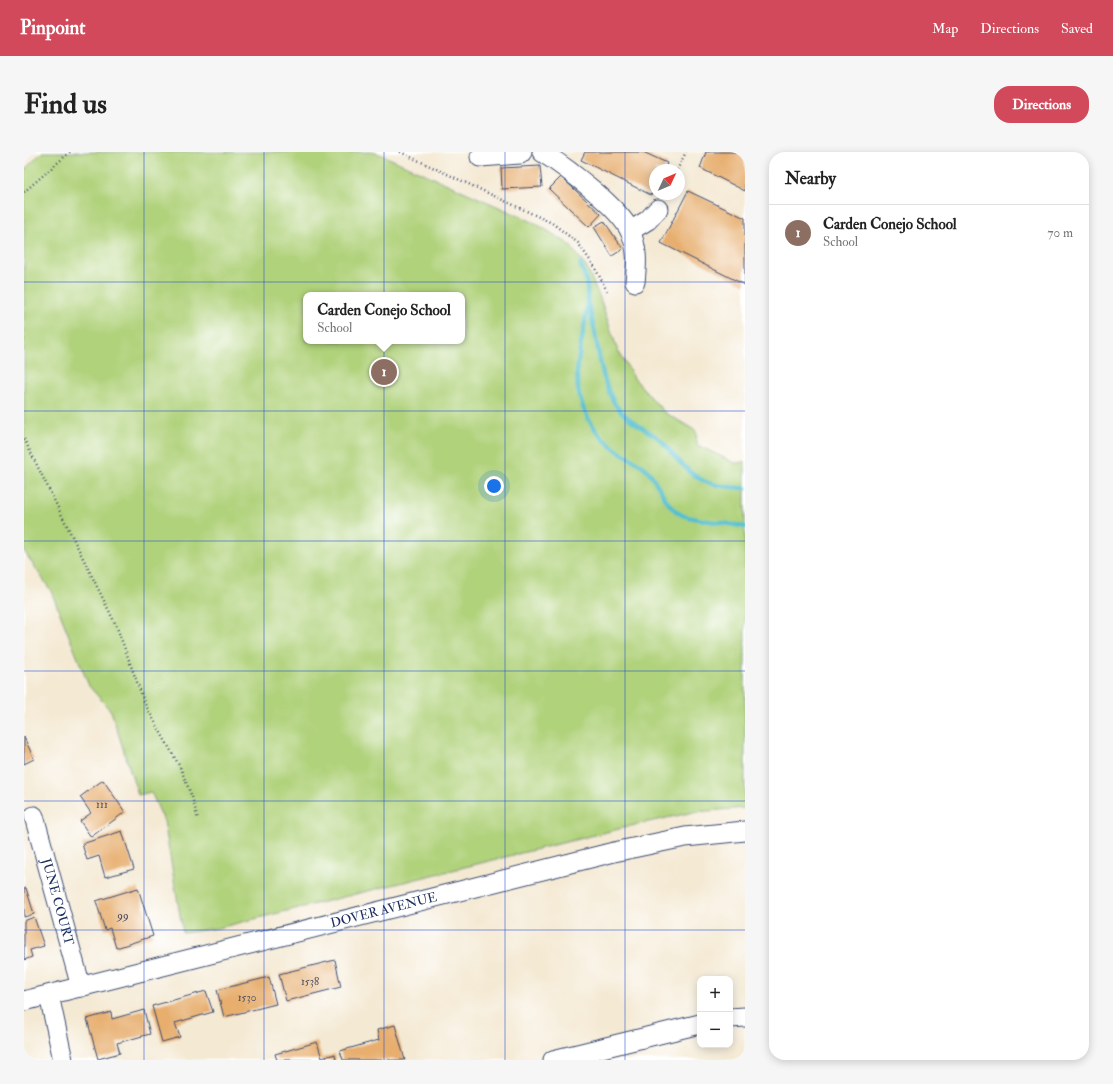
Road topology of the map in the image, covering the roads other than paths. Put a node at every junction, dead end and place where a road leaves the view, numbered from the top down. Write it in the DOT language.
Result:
graph roads {
  1 [pos="522,152"];
  2 [pos="542,152"];
  3 [pos="480,157"];
  4 [pos="658,208"];
  5 [pos="630,231"];
  6 [pos="635,282"];
  7 [pos="34,816"];
  8 [pos="745,831"];
  9 [pos="81,987"];
  10 [pos="49,995"];
  11 [pos="24,1001"];
  12 [pos="745,1017"];
  13 [pos="733,1018"];
  14 [pos="697,1025"];
  15 [pos="63,1060"];
  16 [pos="553,1060"];
  1 -- 3 [label="street"];
  2 -- 5 [label="street"];
  4 -- 5 [label="street"];
  5 -- 6 [label="street"];
  7 -- 9 [label="street, JUNE COURT"];
  8 -- 9 [label="street, DOVER AVENUE"];
  9 -- 10 [label="street, DOVER AVENUE"];
  10 -- 11 [label="street, DOVER AVENUE"];
  10 -- 15 [label="street"];
  12 -- 13 [label="street"];
  14 -- 16 [label="street"];
}
